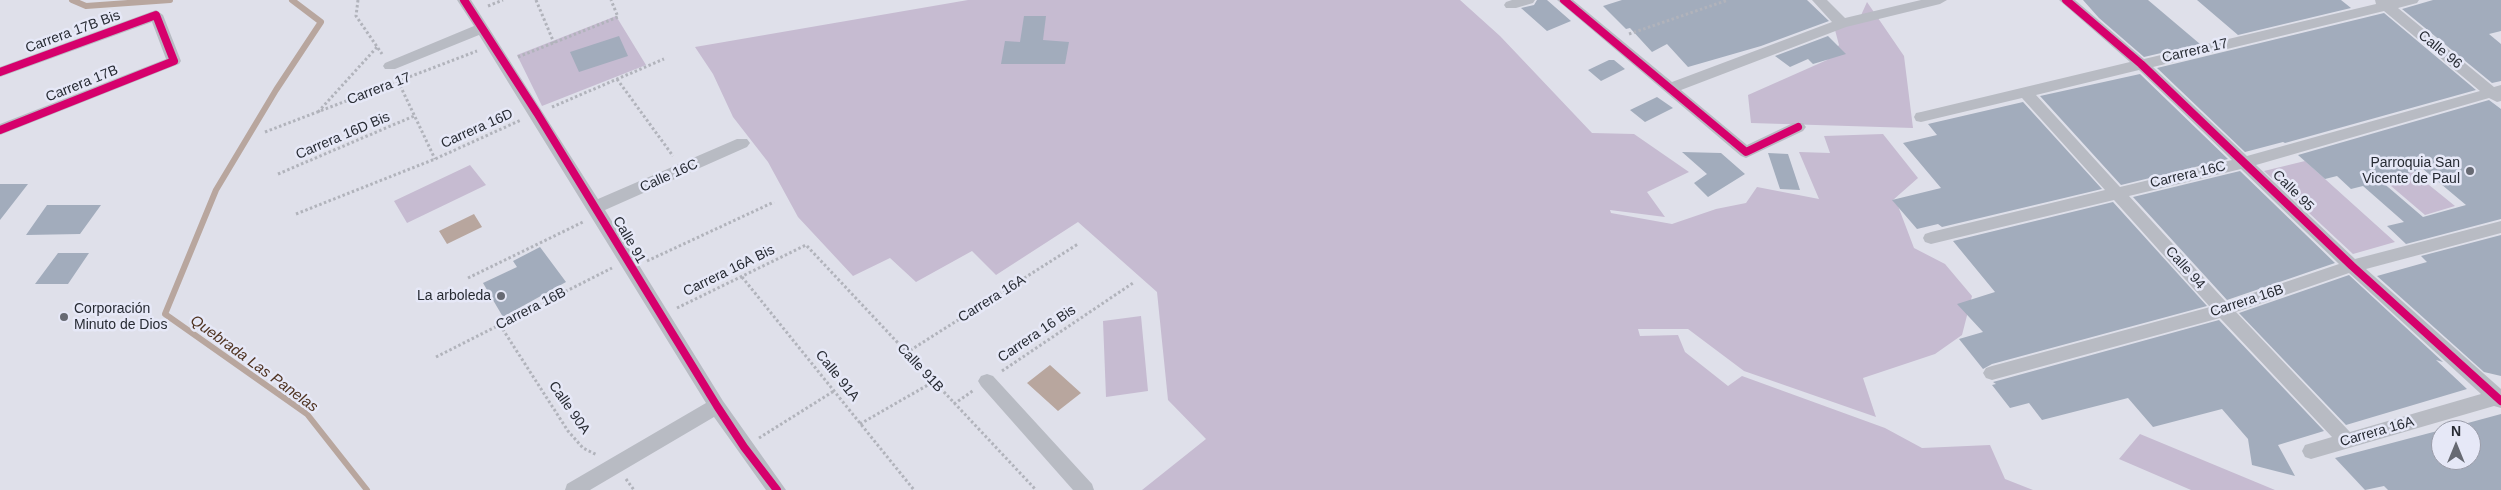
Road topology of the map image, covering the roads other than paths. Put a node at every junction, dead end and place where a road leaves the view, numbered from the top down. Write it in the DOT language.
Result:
graph roads {
  1 [pos="464,0"];
  2 [pos="1528,0"];
  3 [pos="1564,0"];
  4 [pos="1819,0"];
  5 [pos="1940,0"];
  6 [pos="2066,0"];
  7 [pos="2412,0"];
  8 [pos="2383,3"];
  9 [pos="1511,5"];
  10 [pos="1868,17"];
  11 [pos="1842,23"];
  12 [pos="483,28"];
  13 [pos="174,61"];
  14 [pos="2141,64"];
  15 [pos="390,66"];
  16 [pos="0,72"];
  17 [pos="1671,88"];
  18 [pos="2025,92"];
  19 [pos="2498,94"];
  20 [pos="1920,117"];
  21 [pos="1798,127"];
  22 [pos="0,130"];
  23 [pos="742,143"];
  24 [pos="2246,162"];
  25 [pos="2117,192"];
  26 [pos="597,211"];
  27 [pos="2501,227"];
  28 [pos="1931,238"];
  29 [pos="2352,266"];
  30 [pos="2223,310"];
  31 [pos="1992,373"];
  32 [pos="987,381"];
  33 [pos="2499,398"];
  34 [pos="717,406"];
  35 [pos="2347,441"];
  36 [pos="2311,451"];
  37 [pos="574,490"];
  38 [pos="777,490"];
  39 [pos="1085,490"];
  1 -- 12 [label="street, Calle 91"];
  2 -- 9 [label="street"];
  3 -- 17 [label="street"];
  4 -- 11 [label="street"];
  5 -- 10 [label="street"];
  6 -- 14 [label="street, Calle 95"];
  7 -- 8 [label="street, Carrera 17"];
  8 -- 14 [label="street, Carrera 17"];
  8 -- 19 [label="street, Calle 96"];
  10 -- 11 [label="street"];
  11 -- 17 [label="street"];
  12 -- 15 [label="street, Carrera 17"];
  12 -- 26 [label="street, Calle 91"];
  13 -- 16 [label="street, Carrera 17B Bis"];
  13 -- 22 [label="street, Carrera 17B"];
  14 -- 18 [label="street, Carrera 17"];
  14 -- 24 [label="street, Calle 95"];
  17 -- 21 [label="street"];
  18 -- 20 [label="street, Carrera 17"];
  18 -- 25 [label="street, Calle 94"];
  19 -- 24 [label="street, Carrera 16C"];
  23 -- 26 [label="street, Calle 16C"];
  24 -- 25 [label="street, Carrera 16C"];
  24 -- 29 [label="street, Calle 95"];
  25 -- 28 [label="street, Carrera 16C"];
  25 -- 30 [label="street, Calle 94"];
  26 -- 34 [label="street, Calle 91"];
  27 -- 29 [label="street, Carrera 16B"];
  29 -- 30 [label="street, Carrera 16B"];
  29 -- 33 [label="street, Calle 95"];
  30 -- 31 [label="street, Carrera 16B"];
  30 -- 35 [label="street, Calle 94"];
  32 -- 39 [label="street"];
  33 -- 35 [label="street, Carrera 16A"];
  34 -- 37 [label="street"];
  34 -- 38 [label="street, Calle 91"];
  35 -- 36 [label="street, Carrera 16A"];
}
